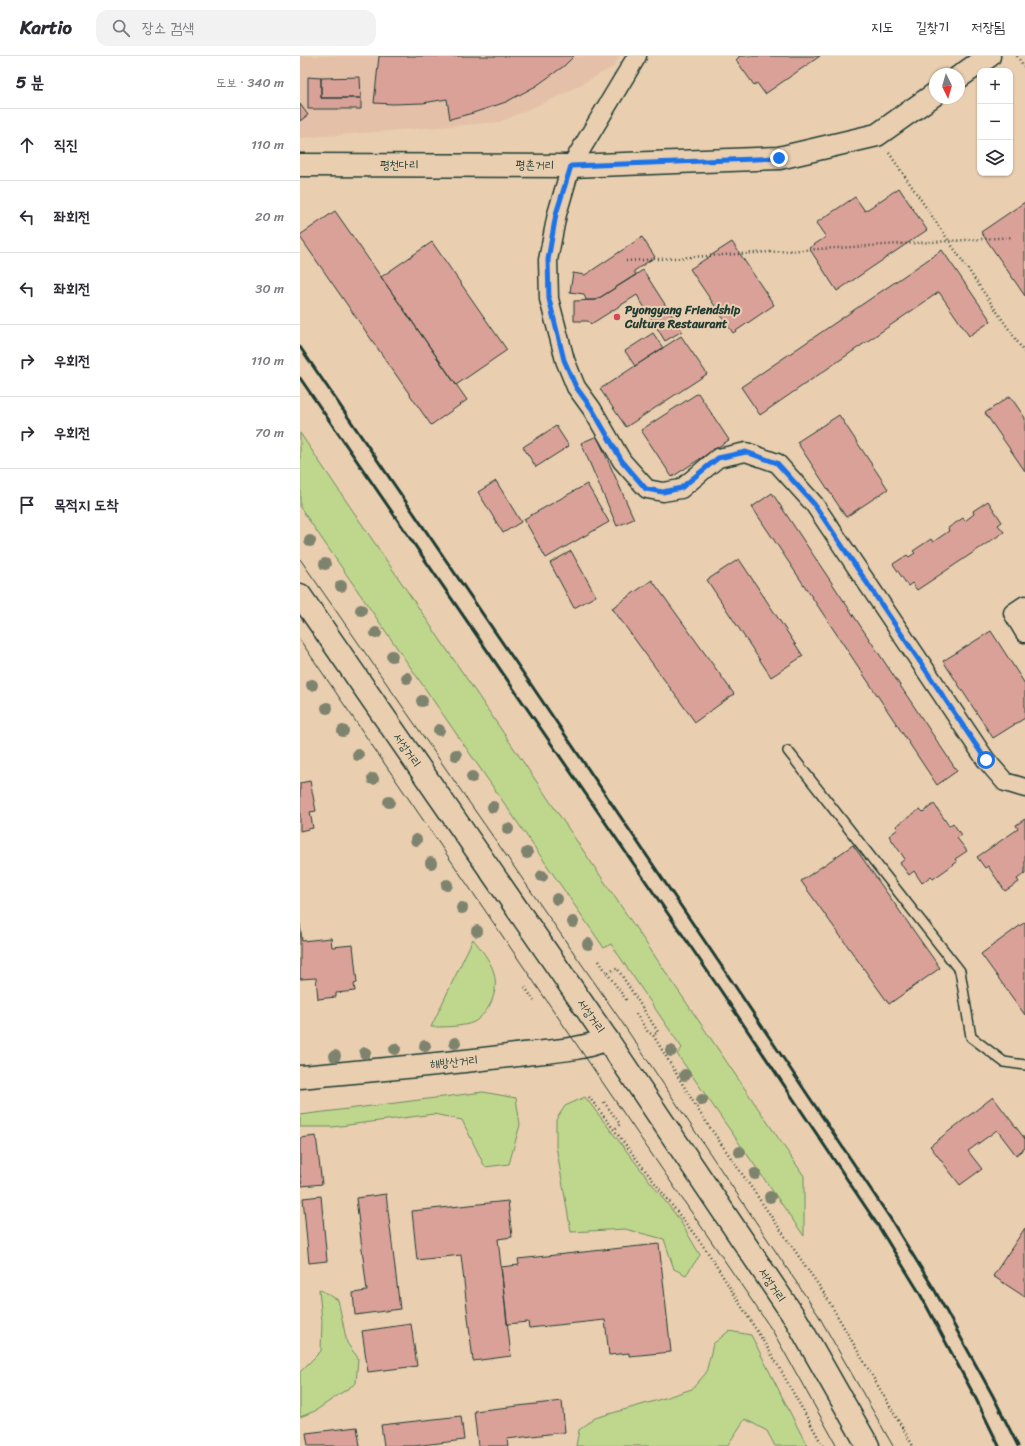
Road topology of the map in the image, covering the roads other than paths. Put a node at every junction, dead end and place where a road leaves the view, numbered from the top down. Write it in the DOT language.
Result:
graph roads {
  1 [pos="637,56"];
  2 [pos="989,56"];
  3 [pos="965,73"];
  4 [pos="929,98"];
  5 [pos="300,165"];
  6 [pos="499,165"];
  7 [pos="571,166"];
  8 [pos="300,595"];
  9 [pos="1025,605"];
  10 [pos="1025,633"];
  11 [pos="788,751"];
  12 [pos="1025,788"];
  13 [pos="607,1040"];
  14 [pos="1025,1065"];
  15 [pos="300,1077"];
  16 [pos="868,1446"];
  1 -- 7 [label="street"];
  2 -- 3 [label="main road"];
  4 -- 7 [label="main road, 평촌거리"];
  5 -- 6 [label="main road, 평천다리"];
  6 -- 7 [label="main road, 평촌거리"];
  7 -- 12 [label="street"];
  8 -- 13 [label="main road, 서성거리"];
  9 -- 10 [label="street"];
  11 -- 14 [label="lane"];
  13 -- 15 [label="main road, 해방산거리"];
  13 -- 16 [label="main road, 서성거리"];
}
